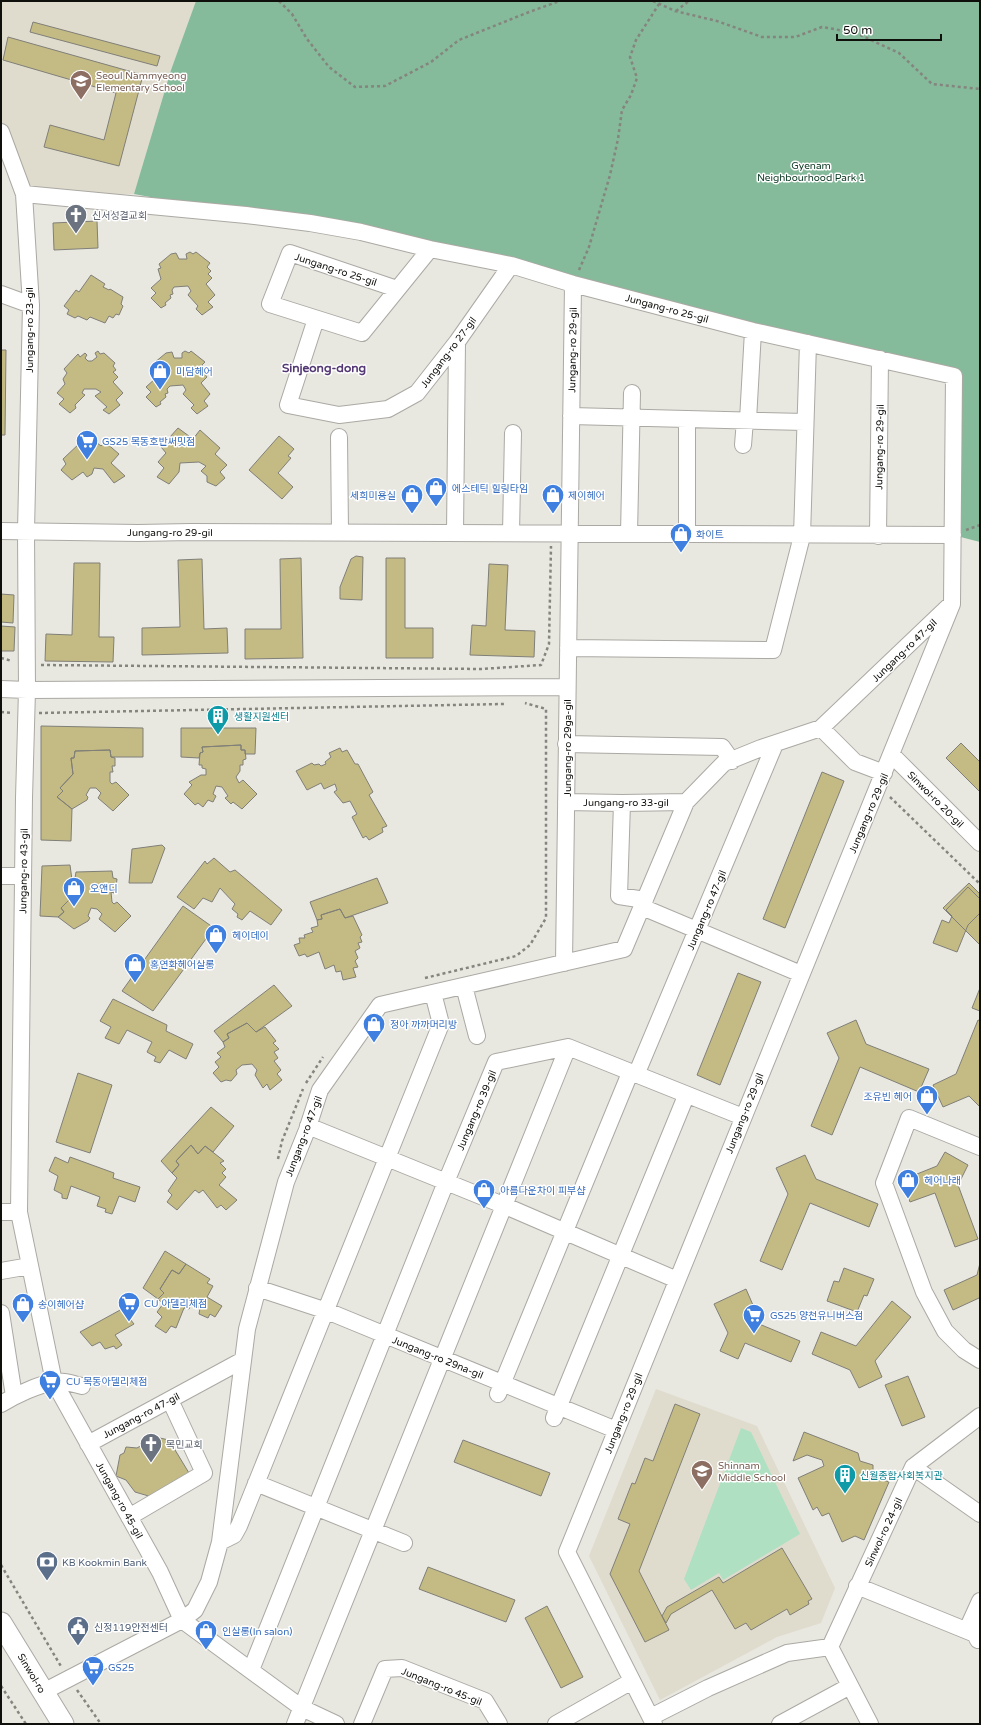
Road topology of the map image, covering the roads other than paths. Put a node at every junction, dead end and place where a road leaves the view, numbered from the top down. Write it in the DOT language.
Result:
graph roads {
  1 [pos="1,132"];
  2 [pos="24,194"];
  3 [pos="430,249"];
  4 [pos="511,265"];
  5 [pos="573,284"];
  6 [pos="397,289"];
  7 [pos="1,294"];
  8 [pos="31,305"];
  9 [pos="316,319"];
  10 [pos="753,331"];
  11 [pos="457,342"];
  12 [pos="808,343"];
  13 [pos="880,359"];
  14 [pos="954,376"];
  15 [pos="632,394"];
  16 [pos="571,416"];
  17 [pos="631,418"];
  18 [pos="687,419"];
  19 [pos="747,420"];
  20 [pos="805,422"];
  21 [pos="513,433"];
  22 [pos="339,437"];
  23 [pos="744,445"];
  24 [pos="1,531"];
  25 [pos="26,531"];
  26 [pos="340,532"];
  27 [pos="455,532"];
  28 [pos="511,533"];
  29 [pos="569,533"];
  30 [pos="629,534"];
  31 [pos="687,534"];
  32 [pos="953,535"];
  33 [pos="802,536"];
  34 [pos="878,536"];
  35 [pos="952,604"];
  36 [pos="568,648"];
  37 [pos="567,687"];
  38 [pos="1,688"];
  39 [pos="26,690"];
  40 [pos="821,728"];
  41 [pos="566,744"];
  42 [pos="775,744"];
  43 [pos="892,755"];
  44 [pos="732,761"];
  45 [pos="881,780"];
  46 [pos="566,802"];
  47 [pos="686,802"];
  48 [pos="622,803"];
  49 [pos="980,842"];
  50 [pos="1,876"];
  51 [pos="23,876"];
  52 [pos="643,903"];
  53 [pos="697,930"];
  54 [pos="564,963"];
  55 [pos="801,974"];
  56 [pos="464,986"];
  57 [pos="433,993"];
  58 [pos="477,1036"];
  59 [pos="568,1047"];
  60 [pos="633,1074"];
  61 [pos="686,1096"];
  62 [pos="743,1117"];
  63 [pos="308,1126"];
  64 [pos="980,1147"];
  65 [pos="388,1158"];
  66 [pos="446,1182"];
  67 [pos="503,1205"];
  68 [pos="1,1212"];
  69 [pos="19,1212"];
  70 [pos="565,1232"];
  71 [pos="621,1257"];
  72 [pos="30,1266"];
  73 [pos="1,1270"];
  74 [pos="677,1280"];
  75 [pos="257,1288"];
  76 [pos="327,1311"];
  77 [pos="1,1313"];
  78 [pos="384,1335"];
  79 [pos="442,1359"];
  80 [pos="243,1360"];
  81 [pos="980,1360"];
  82 [pos="54,1382"];
  83 [pos="82,1386"];
  84 [pos="501,1389"];
  85 [pos="8,1400"];
  86 [pos="170,1400"];
  87 [pos="557,1412"];
  88 [pos="980,1416"];
  89 [pos="616,1430"];
  90 [pos="88,1444"];
  91 [pos="913,1467"];
  92 [pos="256,1483"];
  93 [pos="316,1506"];
  94 [pos="980,1514"];
  95 [pos="129,1517"];
  96 [pos="373,1531"];
  97 [pos="220,1542"];
  98 [pos="404,1543"];
  99 [pos="857,1586"];
  100 [pos="980,1601"];
  101 [pos="182,1620"];
  102 [pos="1,1623"];
  103 [pos="978,1638"];
  104 [pos="830,1647"];
  105 [pos="250,1670"];
  106 [pos="632,1681"];
  107 [pos="850,1686"];
  108 [pos="43,1692"];
  109 [pos="302,1708"];
  110 [pos="653,1721"];
  111 [pos="63,1724"];
  112 [pos="295,1724"];
  113 [pos="336,1724"];
  114 [pos="362,1724"];
  115 [pos="499,1724"];
  116 [pos="556,1724"];
  117 [pos="780,1724"];
  118 [pos="870,1724"];
  1 -- 2 [label="street, Jungang-ro 23-gil"];
  2 -- 3 [label="street"];
  2 -- 8 [label="street, Jungang-ro 23-gil"];
  3 -- 4 [label="street, Jungang-ro 25-gil"];
  3 -- 6 [label="street, Jungang-ro 25-gil"];
  4 -- 5 [label="street, Jungang-ro 25-gil"];
  4 -- 11 [label="street, Jungang-ro 27-gil"];
  5 -- 10 [label="street, Jungang-ro 25-gil"];
  5 -- 16 [label="street, Jungang-ro 29-gil"];
  6 -- 9 [label="street, Jungang-ro 25-gil"];
  6 -- 9 [label="street, Jungang-ro 25-gil"];
  7 -- 8 [label="street"];
  8 -- 25 [label="street, Jungang-ro 23-gil"];
  9 -- 11 [label="street, Jungang-ro 27-gil"];
  10 -- 12 [label="street, Jungang-ro 25-gil"];
  10 -- 19 [label="street"];
  11 -- 27 [label="street"];
  12 -- 13 [label="street, Jungang-ro 25-gil"];
  12 -- 20 [label="street"];
  13 -- 14 [label="street, Jungang-ro 25-gil"];
  13 -- 34 [label="street, Jungang-ro 29-gil"];
  14 -- 32 [label="street, Jungang-ro 29-gil"];
  15 -- 17 [label="street"];
  16 -- 17 [label="street"];
  16 -- 29 [label="street, Jungang-ro 29-gil"];
  17 -- 18 [label="street"];
  17 -- 30 [label="street"];
  18 -- 19 [label="street"];
  18 -- 31 [label="street"];
  19 -- 20 [label="street"];
  19 -- 23 [label="street"];
  20 -- 33 [label="street"];
  21 -- 28 [label="street"];
  22 -- 26 [label="street"];
  24 -- 25 [label="street, Jungang-ro 29-gil"];
  25 -- 26 [label="street, Jungang-ro 29-gil"];
  25 -- 39 [label="street, Jungang-ro 43-gil"];
  26 -- 27 [label="street, Jungang-ro 29-gil"];
  27 -- 28 [label="street, Jungang-ro 29-gil"];
  28 -- 29 [label="street, Jungang-ro 29-gil"];
  29 -- 30 [label="street, Jungang-ro 29-gil"];
  29 -- 36 [label="street, Jungang-ro 29ga-gil"];
  30 -- 31 [label="street, Jungang-ro 29-gil"];
  31 -- 33 [label="street, Jungang-ro 29-gil"];
  32 -- 34 [label="street, Jungang-ro 29-gil"];
  32 -- 35 [label="street, Jungang-ro 29-gil"];
  33 -- 34 [label="street, Jungang-ro 29-gil"];
  33 -- 36 [label="street"];
  35 -- 40 [label="street, Jungang-ro 47-gil"];
  35 -- 43 [label="street, Jungang-ro 29-gil"];
  36 -- 37 [label="street, Jungang-ro 29ga-gil"];
  37 -- 39 [label="street"];
  37 -- 41 [label="street, Jungang-ro 29ga-gil"];
  38 -- 39 [label="street"];
  39 -- 51 [label="street, Jungang-ro 43-gil"];
  40 -- 42 [label="street, Jungang-ro 47-gil"];
  40 -- 45 [label="street"];
  41 -- 44 [label="street"];
  41 -- 46 [label="street, Jungang-ro 29ga-gil"];
  42 -- 44 [label="street, Jungang-ro 47-gil"];
  42 -- 53 [label="street, Jungang-ro 47-gil"];
  43 -- 45 [label="street, Jungang-ro 29-gil"];
  43 -- 49 [label="street, Sinwol-ro 20-gil"];
  44 -- 47 [label="street, Jungang-ro 47-gil"];
  45 -- 55 [label="street, Jungang-ro 29-gil"];
  46 -- 48 [label="street, Jungang-ro 33-gil"];
  46 -- 54 [label="street, Jungang-ro 29ga-gil"];
  47 -- 48 [label="street, Jungang-ro 33-gil"];
  47 -- 52 [label="street, Jungang-ro 47-gil"];
  48 -- 52 [label="street"];
  50 -- 51 [label="street"];
  51 -- 69 [label="street, Jungang-ro 43-gil"];
  52 -- 53 [label="street"];
  52 -- 54 [label="street, Jungang-ro 47-gil"];
  53 -- 55 [label="street"];
  53 -- 60 [label="street, Jungang-ro 47-gil"];
  54 -- 56 [label="street, Jungang-ro 47-gil"];
  55 -- 62 [label="street, Jungang-ro 29-gil"];
  56 -- 57 [label="street, Jungang-ro 47-gil"];
  56 -- 58 [label="street"];
  57 -- 63 [label="street, Jungang-ro 47-gil"];
  57 -- 65 [label="street"];
  59 -- 60 [label="street"];
  59 -- 66 [label="street, Jungang-ro 39-gil"];
  59 -- 67 [label="street"];
  60 -- 61 [label="street"];
  60 -- 70 [label="street"];
  61 -- 62 [label="street"];
  61 -- 71 [label="street"];
  62 -- 74 [label="street, Jungang-ro 29-gil"];
  63 -- 65 [label="street"];
  63 -- 75 [label="street, Jungang-ro 47-gil"];
  64 -- 81 [label="street"];
  65 -- 66 [label="street"];
  65 -- 76 [label="street"];
  66 -- 67 [label="street"];
  66 -- 78 [label="street, Jungang-ro 39-gil"];
  67 -- 70 [label="street"];
  67 -- 79 [label="street"];
  68 -- 69 [label="street"];
  69 -- 72 [label="street, Jungang-ro 45-gil"];
  70 -- 71 [label="street"];
  70 -- 84 [label="street"];
  71 -- 74 [label="street"];
  71 -- 87 [label="street"];
  72 -- 73 [label="street"];
  72 -- 82 [label="street, Jungang-ro 45-gil"];
  74 -- 89 [label="street, Jungang-ro 29-gil"];
  75 -- 76 [label="street, Jungang-ro 29na-gil"];
  75 -- 80 [label="street, Jungang-ro 47-gil"];
  76 -- 78 [label="street, Jungang-ro 29na-gil"];
  76 -- 92 [label="street"];
  77 -- 85 [label="street"];
  78 -- 79 [label="street, Jungang-ro 29na-gil"];
  78 -- 93 [label="street"];
  79 -- 84 [label="street, Jungang-ro 29na-gil"];
  79 -- 96 [label="street"];
  80 -- 86 [label="street, Jungang-ro 47-gil"];
  80 -- 97 [label="street"];
  82 -- 83 [label="street"];
  82 -- 85 [label="street"];
  82 -- 90 [label="street, Jungang-ro 45-gil"];
  84 -- 87 [label="street, Jungang-ro 29na-gil"];
  86 -- 90 [label="street, Jungang-ro 47-gil"];
  86 -- 95 [label="street"];
  87 -- 89 [label="street, Jungang-ro 29na-gil"];
  88 -- 91 [label="street, Sinwol-ro 24-gil"];
  89 -- 106 [label="street, Jungang-ro 29-gil"];
  90 -- 95 [label="street, Jungang-ro 45-gil"];
  91 -- 94 [label="street"];
  91 -- 99 [label="street, Sinwol-ro 24-gil"];
  92 -- 93 [label="street"];
  92 -- 97 [label="street"];
  93 -- 96 [label="street"];
  93 -- 105 [label="street"];
  95 -- 101 [label="street, Jungang-ro 45-gil"];
  96 -- 98 [label="street"];
  96 -- 109 [label="street"];
  97 -- 101 [label="street"];
  99 -- 103 [label="street"];
  99 -- 104 [label="street, Sinwol-ro 24-gil"];
  100 -- 103 [label="street"];
  101 -- 105 [label="street, Jungang-ro 45-gil"];
  101 -- 108 [label="street"];
  102 -- 108 [label="main road, Sinwol-ro"];
  104 -- 107 [label="street"];
  104 -- 110 [label="street"];
  105 -- 109 [label="street, Jungang-ro 45-gil"];
  106 -- 110 [label="street, Jungang-ro 29-gil"];
  106 -- 116 [label="street"];
  107 -- 117 [label="street"];
  107 -- 118 [label="street"];
  108 -- 111 [label="main road, Sinwol-ro"];
  109 -- 112 [label="street"];
  109 -- 113 [label="street, Jungang-ro 45-gil"];
  114 -- 115 [label="street, Jungang-ro 45-gil"];
}
